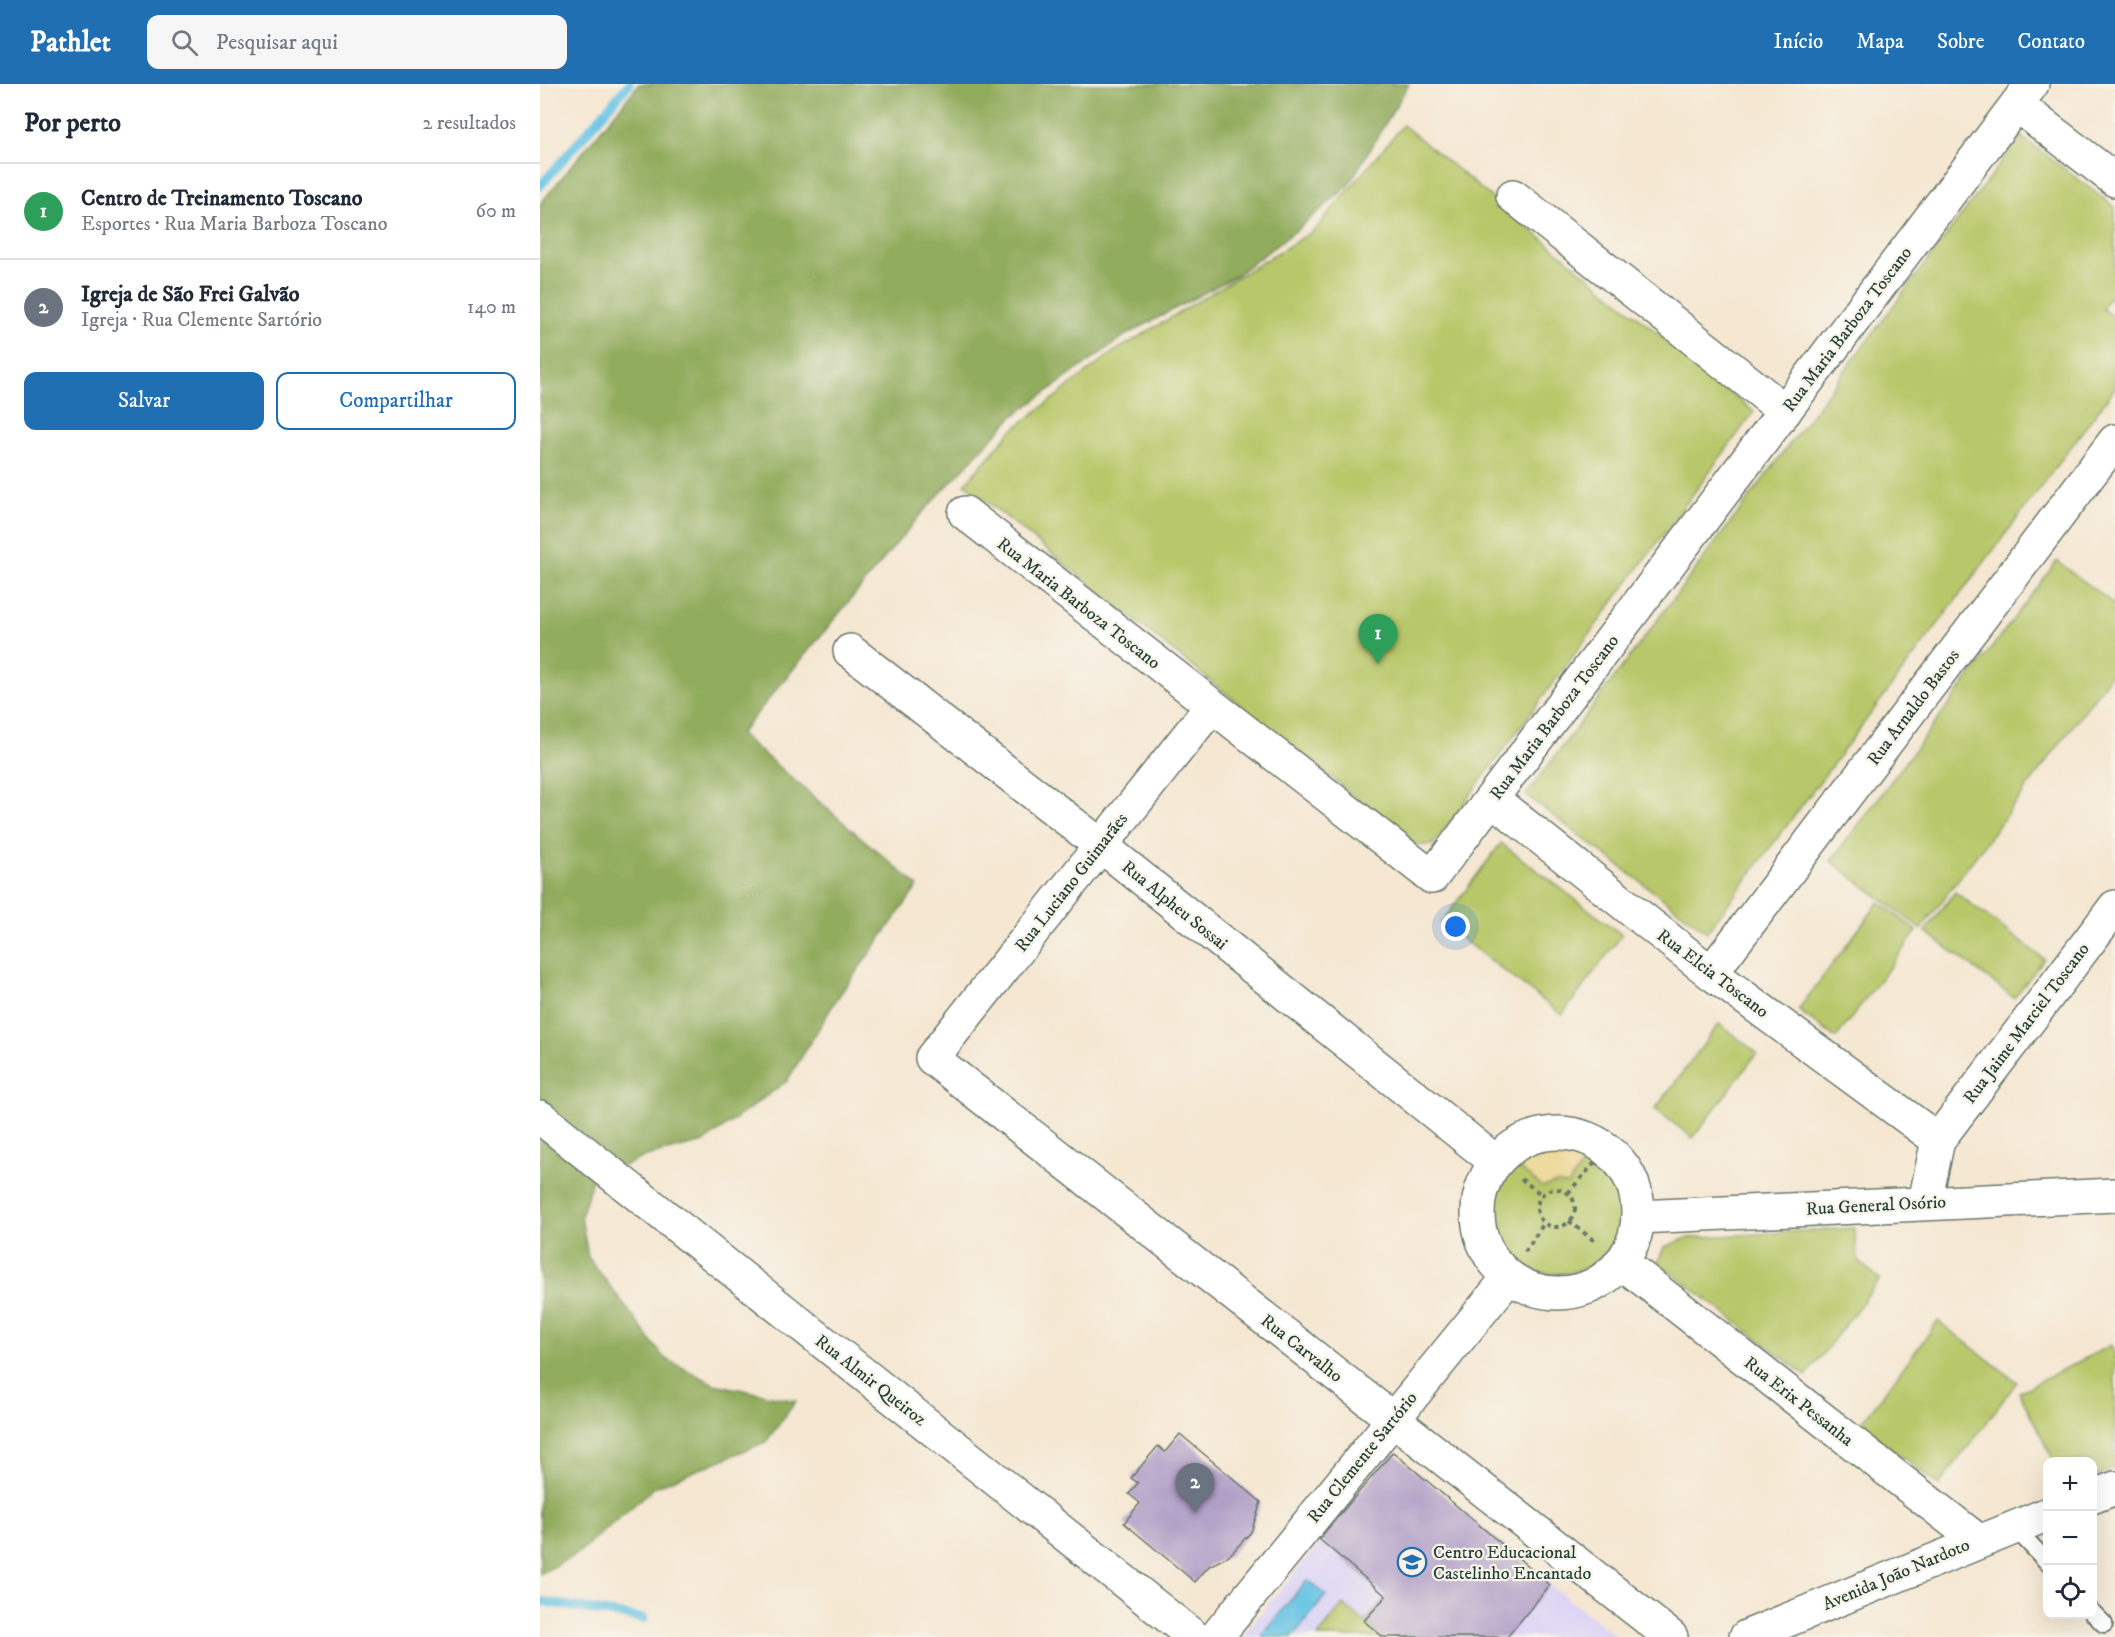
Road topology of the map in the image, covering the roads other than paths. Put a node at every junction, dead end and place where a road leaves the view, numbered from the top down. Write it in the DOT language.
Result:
graph roads {
  1 [pos="2025,95"];
  2 [pos="2115,180"];
  3 [pos="1513,196"];
  4 [pos="1785,411"];
  5 [pos="2115,441"];
  6 [pos="965,513"];
  7 [pos="850,651"];
  8 [pos="1211,707"];
  9 [pos="1492,800"];
  10 [pos="1100,844"];
  11 [pos="2115,907"];
  12 [pos="1711,973"];
  13 [pos="932,1058"];
  14 [pos="544,1120"];
  15 [pos="1938,1140"];
  16 [pos="1496,1162"];
  17 [pos="2115,1195"];
  18 [pos="1925,1202"];
  19 [pos="1638,1217"];
  20 [pos="1621,1263"];
  21 [pos="1509,1277"];
  22 [pos="1393,1419"];
  23 [pos="2115,1488"];
  24 [pos="2097,1495"];
  25 [pos="2043,1516"];
  26 [pos="2014,1527"];
  27 [pos="1977,1540"];
  28 [pos="2043,1558"];
  29 [pos="1194,1637"];
  30 [pos="1216,1637"];
  31 [pos="1671,1637"];
  32 [pos="1746,1637"];
  1 -- 2 [label="street"];
  1 -- 4 [label="street, Rua Maria Barboza Toscano"];
  3 -- 4 [label="street"];
  4 -- 9 [label="street, Rua Maria Barboza Toscano"];
  5 -- 12 [label="street, Rua Arnaldo Bastos"];
  6 -- 8 [label="street, Rua Maria Barboza Toscano"];
  7 -- 10 [label="street, Rua Alpheu Sossai"];
  8 -- 9 [label="street, Rua Maria Barboza Toscano"];
  8 -- 10 [label="street, Rua Luciano Guimarães"];
  9 -- 12 [label="street, Rua Elcia Toscano"];
  10 -- 13 [label="street, Rua Luciano Guimarães"];
  10 -- 16 [label="street, Rua Alpheu Sossai"];
  11 -- 15 [label="street, Rua Jaime Marciel Toscano"];
  12 -- 15 [label="street, Rua Elcia Toscano"];
  13 -- 22 [label="street, Rua Carvalho"];
  14 -- 29 [label="street, Rua Almir Queiroz"];
  15 -- 18 [label="street"];
  16 -- 19 [label="street"];
  16 -- 21 [label="street"];
  17 -- 18 [label="street, Rua General Osório"];
  18 -- 19 [label="street, Rua General Osório"];
  19 -- 20 [label="street"];
  20 -- 21 [label="street"];
  20 -- 27 [label="street, Rua Erix Pessanha"];
  21 -- 22 [label="street, Rua Clemente Sartório"];
  22 -- 30 [label="street, Rua Clemente Sartório"];
  22 -- 31 [label="street, Rua Carvalho"];
  23 -- 24 [label="street"];
  25 -- 26 [label="street, Avenida João Nardoto"];
  26 -- 27 [label="street, Avenida João Nardoto"];
  26 -- 28 [label="lane"];
  27 -- 32 [label="street, Avenida João Nardoto"];
}
